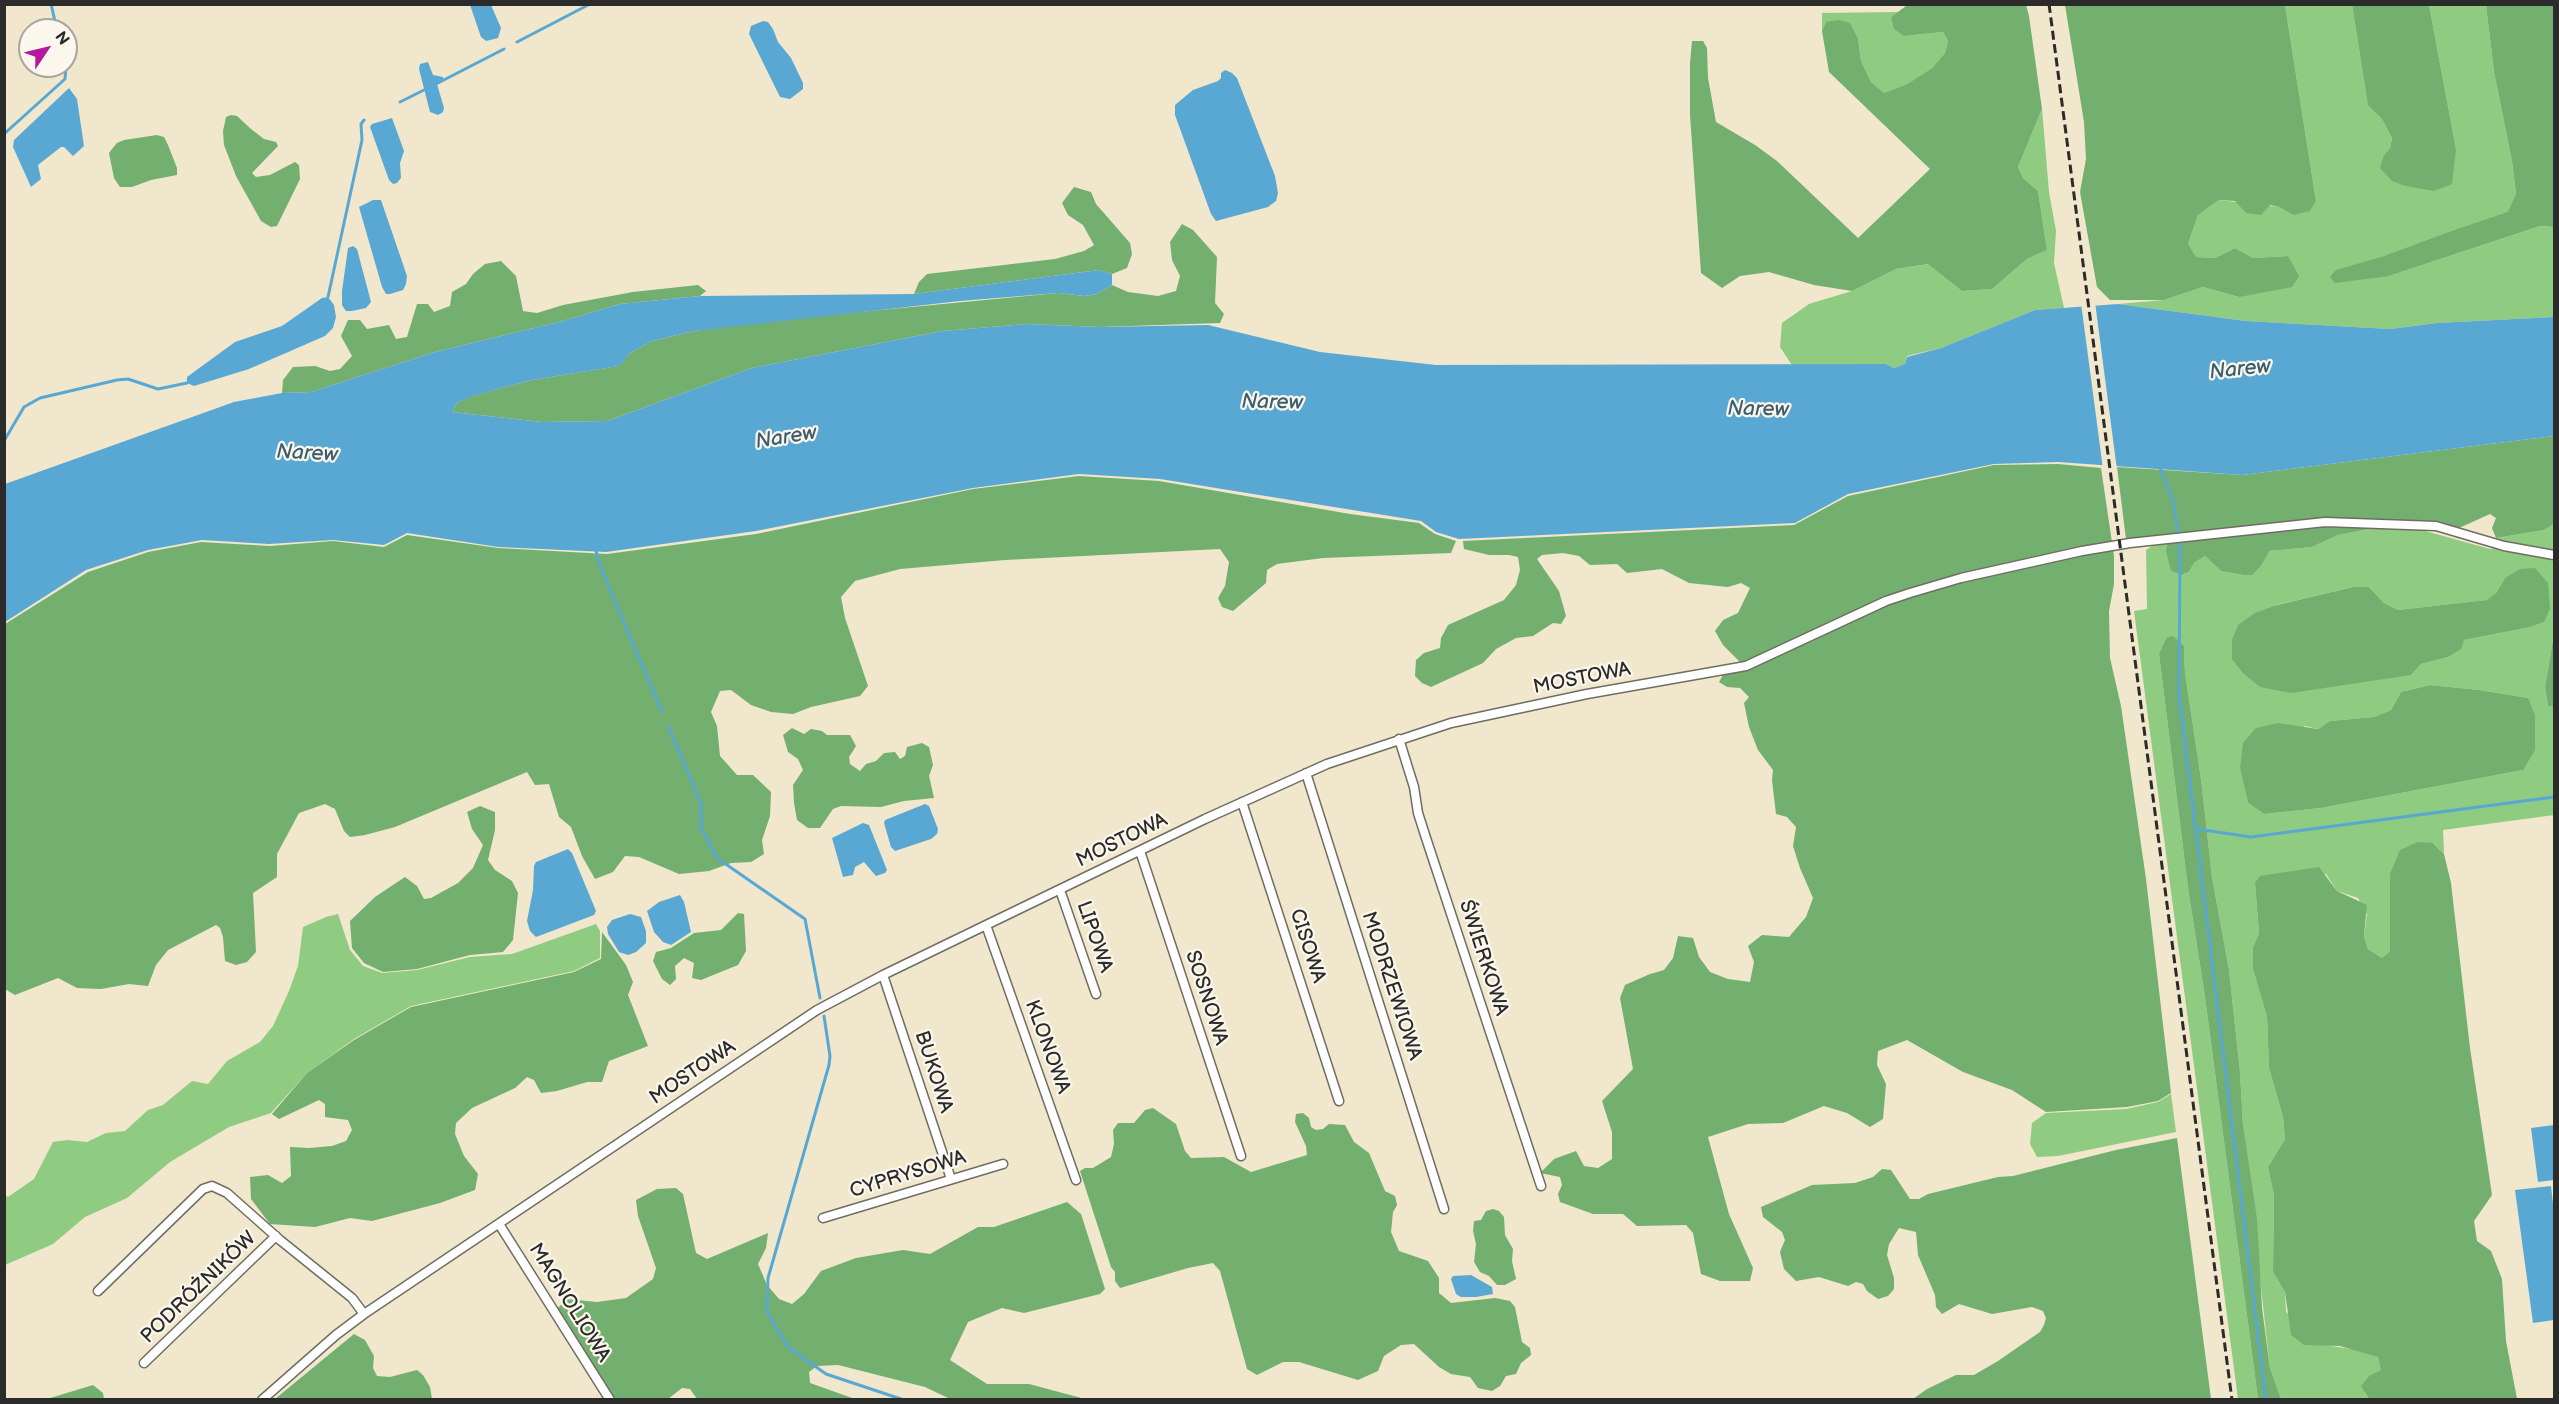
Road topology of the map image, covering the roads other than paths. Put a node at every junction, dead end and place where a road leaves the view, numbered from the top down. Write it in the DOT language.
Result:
graph roads {
  1 [pos="2554,555"];
  2 [pos="1399,739"];
  3 [pos="1306,773"];
  4 [pos="1242,802"];
  5 [pos="1140,851"];
  6 [pos="1060,890"];
  7 [pos="986,925"];
  8 [pos="884,975"];
  9 [pos="1096,994"];
  10 [pos="1339,1101"];
  11 [pos="1241,1156"];
  12 [pos="1003,1164"];
  13 [pos="951,1179"];
  14 [pos="1076,1180"];
  15 [pos="1541,1186"];
  16 [pos="1444,1209"];
  17 [pos="823,1218"];
  18 [pos="499,1224"];
  19 [pos="276,1236"];
  20 [pos="98,1291"];
  21 [pos="364,1314"];
  22 [pos="144,1363"];
  23 [pos="262,1400"];
  24 [pos="610,1400"];
  1 -- 2 [label="street, MOSTOWA"];
  2 -- 3 [label="street, MOSTOWA"];
  2 -- 15 [label="street, ŚWIERKOWA"];
  3 -- 4 [label="street, MOSTOWA"];
  3 -- 16 [label="street, MODRZEWIOWA"];
  4 -- 5 [label="street, MOSTOWA"];
  4 -- 10 [label="street, CISOWA"];
  5 -- 6 [label="street, MOSTOWA"];
  5 -- 11 [label="street, SOSNOWA"];
  6 -- 7 [label="street, MOSTOWA"];
  6 -- 9 [label="street, LIPOWA"];
  7 -- 8 [label="street, MOSTOWA"];
  7 -- 14 [label="street, KLONOWA"];
  8 -- 13 [label="street, BUKOWA"];
  8 -- 18 [label="street, MOSTOWA"];
  12 -- 13 [label="street, CYPRYSOWA"];
  13 -- 17 [label="street, CYPRYSOWA"];
  18 -- 21 [label="street, MOSTOWA"];
  18 -- 24 [label="street, MAGNOLIOWA"];
  19 -- 20 [label="street, PODRÓŻNIKÓW"];
  19 -- 21 [label="street, PODRÓŻNIKÓW"];
  19 -- 22 [label="street, PODRÓŻNIKÓW"];
  21 -- 23 [label="street, MOSTOWA"];
}
